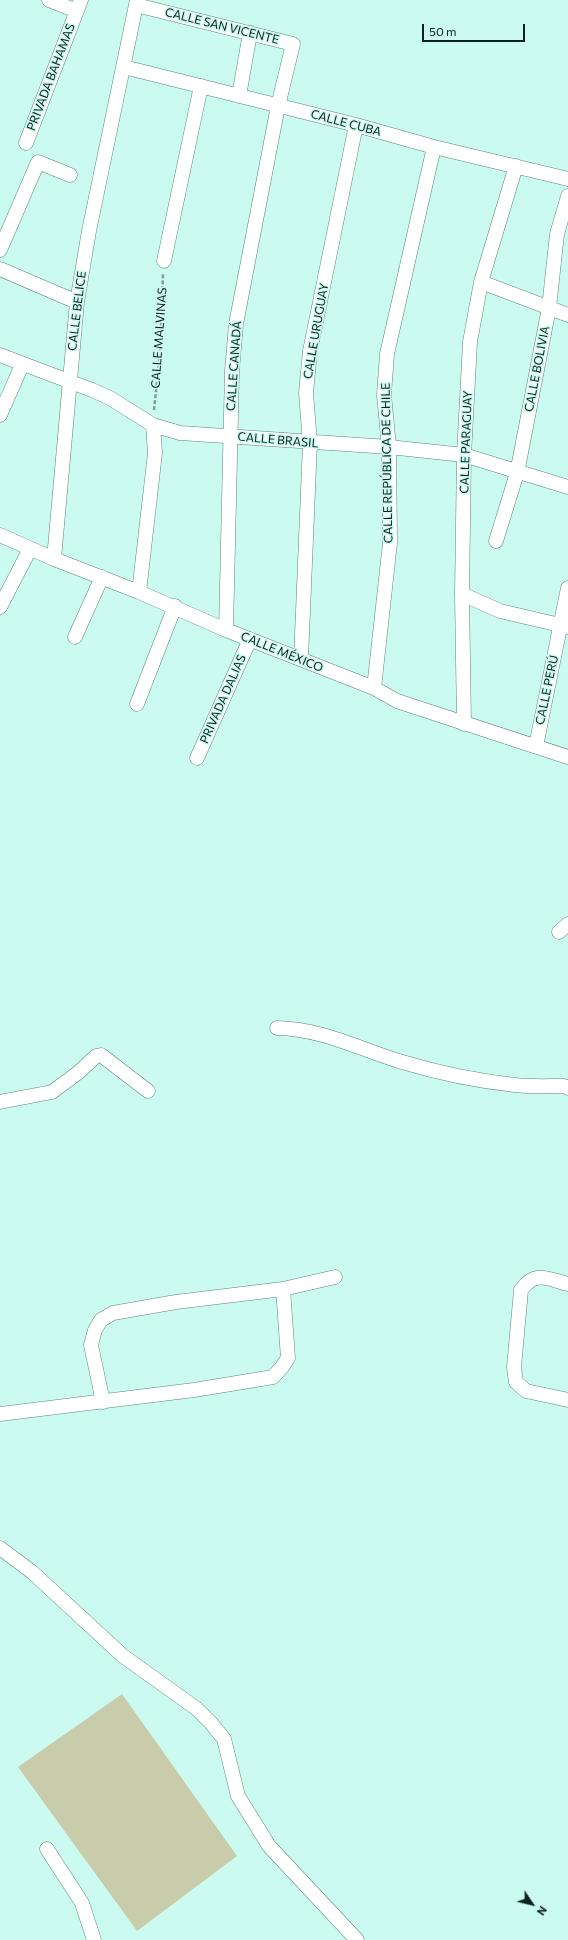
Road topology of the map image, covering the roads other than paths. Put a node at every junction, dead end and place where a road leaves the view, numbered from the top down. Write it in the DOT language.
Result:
graph roads {
  1 [pos="49,0"];
  2 [pos="137,3"];
  3 [pos="79,5"];
  4 [pos="250,33"];
  5 [pos="124,67"];
  6 [pos="201,86"];
  7 [pos="240,96"];
  8 [pos="278,106"];
  9 [pos="356,126"];
  10 [pos="26,143"];
  11 [pos="434,147"];
  12 [pos="516,166"];
  13 [pos="70,175"];
  14 [pos="568,179"];
  15 [pos="568,196"];
  16 [pos="0,250"];
  17 [pos="164,261"];
  18 [pos="0,269"];
  19 [pos="481,282"];
  20 [pos="77,302"];
  21 [pos="549,308"];
  22 [pos="568,315"];
  23 [pos="0,356"];
  24 [pos="22,365"];
  25 [pos="70,382"];
  26 [pos="0,416"];
  27 [pos="153,425"];
  28 [pos="231,436"];
  29 [pos="310,443"];
  30 [pos="389,447"];
  31 [pos="464,456"];
  32 [pos="517,473"];
  33 [pos="568,487"];
  34 [pos="0,535"];
  35 [pos="496,541"];
  36 [pos="30,549"];
  37 [pos="54,559"];
  38 [pos="102,577"];
  39 [pos="568,588"];
  40 [pos="139,592"];
  41 [pos="462,594"];
  42 [pos="175,606"];
  43 [pos="0,607"];
  44 [pos="564,626"];
  45 [pos="226,630"];
  46 [pos="75,637"];
  47 [pos="250,639"];
  48 [pos="301,659"];
  49 [pos="374,688"];
  50 [pos="137,704"];
  51 [pos="464,724"];
  52 [pos="536,746"];
  53 [pos="568,757"];
  54 [pos="197,758"];
  55 [pos="277,1028"];
  56 [pos="568,1088"];
  57 [pos="148,1091"];
  58 [pos="0,1102"];
  59 [pos="335,1277"];
  60 [pos="568,1284"];
  61 [pos="283,1289"];
  62 [pos="568,1400"];
  63 [pos="103,1402"];
  64 [pos="0,1414"];
  65 [pos="0,1548"];
  66 [pos="46,1849"];
  67 [pos="94,1940"];
  68 [pos="357,1940"];
  1 -- 3 [label="street"];
  2 -- 4 [label="street, CALLE SAN VICENTE"];
  2 -- 5 [label="street, CALLE BELICE"];
  3 -- 10 [label="street, PRIVADA BAHAMAS"];
  4 -- 7 [label="street"];
  4 -- 8 [label="street, CALLE SAN VICENTE"];
  5 -- 6 [label="street, CALLE CUBA"];
  5 -- 20 [label="street, CALLE BELICE"];
  6 -- 7 [label="street, CALLE CUBA"];
  6 -- 17 [label="street"];
  7 -- 8 [label="street, CALLE CUBA"];
  8 -- 9 [label="street, CALLE CUBA"];
  8 -- 28 [label="street, CALLE CANADÁ"];
  9 -- 11 [label="street, CALLE CUBA"];
  9 -- 29 [label="street, CALLE URUGUAY"];
  11 -- 12 [label="street, CALLE CUBA"];
  11 -- 30 [label="street, CALLE REPÚBLICA DE CHILE"];
  12 -- 14 [label="street, CALLE CUBA"];
  12 -- 19 [label="street, CALLE PARAGUAY"];
  13 -- 16 [label="street"];
  15 -- 21 [label="street, CALLE BOLIVIA"];
  18 -- 20 [label="street"];
  19 -- 21 [label="street"];
  19 -- 31 [label="street, CALLE PARAGUAY"];
  20 -- 25 [label="street, CALLE BELICE"];
  21 -- 22 [label="street"];
  21 -- 32 [label="street, CALLE BOLIVIA"];
  23 -- 24 [label="street, CALLE BRASIL"];
  24 -- 25 [label="street, CALLE BRASIL"];
  24 -- 26 [label="street"];
  25 -- 27 [label="street, CALLE BRASIL"];
  25 -- 37 [label="street, CALLE BELICE"];
  27 -- 28 [label="street, CALLE BRASIL"];
  27 -- 40 [label="street"];
  28 -- 29 [label="street, CALLE BRASIL"];
  28 -- 45 [label="street, CALLE CANADÁ"];
  29 -- 30 [label="street, CALLE BRASIL"];
  29 -- 48 [label="street, CALLE URUGUAY"];
  30 -- 31 [label="street, CALLE BRASIL"];
  30 -- 49 [label="street, CALLE REPÚBLICA DE CHILE"];
  31 -- 32 [label="street, CALLE BRASIL"];
  31 -- 41 [label="street, CALLE PARAGUAY"];
  32 -- 33 [label="street, CALLE BRASIL"];
  32 -- 35 [label="street, CALLE BOLIVIA"];
  34 -- 36 [label="street, CALLE MÉXICO"];
  36 -- 37 [label="street, CALLE MÉXICO"];
  36 -- 43 [label="street"];
  37 -- 38 [label="street, CALLE MÉXICO"];
  38 -- 40 [label="street, CALLE MÉXICO"];
  38 -- 46 [label="street"];
  39 -- 44 [label="street, CALLE PERÚ"];
  40 -- 42 [label="street, CALLE MÉXICO"];
  41 -- 44 [label="street"];
  41 -- 51 [label="street, CALLE PARAGUAY"];
  42 -- 45 [label="street, CALLE MÉXICO"];
  42 -- 50 [label="street"];
  44 -- 52 [label="street, CALLE PERÚ"];
  45 -- 47 [label="street, CALLE MÉXICO"];
  47 -- 48 [label="street, CALLE MÉXICO"];
  47 -- 54 [label="street, PRIVADA DALIAS"];
  48 -- 49 [label="street, CALLE MÉXICO"];
  49 -- 51 [label="street, CALLE MÉXICO"];
  51 -- 52 [label="street, CALLE MÉXICO"];
  52 -- 53 [label="street, CALLE MÉXICO"];
  55 -- 56 [label="street"];
  57 -- 58 [label="street"];
  59 -- 61 [label="street"];
  60 -- 62 [label="street"];
  61 -- 63 [label="street"];
  61 -- 63 [label="street"];
  63 -- 64 [label="street"];
  65 -- 68 [label="street"];
  66 -- 67 [label="street"];
}
